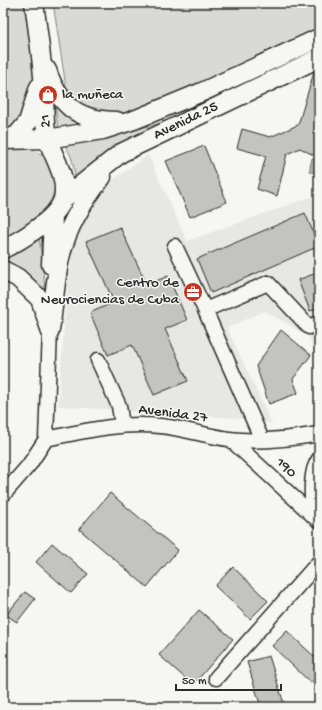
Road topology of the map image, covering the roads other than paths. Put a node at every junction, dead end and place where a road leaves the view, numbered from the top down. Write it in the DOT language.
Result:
graph roads {
  1 [pos="34,3"];
  2 [pos="319,38"];
  3 [pos="42,54"];
  4 [pos="319,58"];
  5 [pos="134,120"];
  6 [pos="47,139"];
  7 [pos="4,140"];
  8 [pos="121,153"];
  9 [pos="63,199"];
  10 [pos="53,215"];
  11 [pos="175,246"];
  12 [pos="3,249"];
  13 [pos="3,270"];
  14 [pos="205,310"];
  15 [pos="319,323"];
  16 [pos="50,330"];
  17 [pos="98,360"];
  18 [pos="122,425"];
  19 [pos="319,434"];
  20 [pos="46,439"];
  21 [pos="230,439"];
  22 [pos="262,440"];
  23 [pos="319,459"];
  24 [pos="3,495"];
  25 [pos="316,519"];
  26 [pos="319,562"];
  27 [pos="216,678"];
  1 -- 3 [label="main road"];
  2 -- 5 [label="main road, Avenida 25"];
  3 -- 5 [label="main road"];
  3 -- 6 [label="main road, 21"];
  3 -- 7 [label="main road"];
  4 -- 8 [label="main road, Avenida 25"];
  5 -- 6 [label="main road, Avenida 25"];
  6 -- 7 [label="main road, Avenida 25"];
  6 -- 9 [label="main road"];
  8 -- 9 [label="main road, Avenida 25"];
  8 -- 16 [label="main road"];
  9 -- 10 [label="main road, Avenida 25"];
  10 -- 12 [label="main road"];
  10 -- 16 [label="main road"];
  11 -- 14 [label="street"];
  13 -- 16 [label="main road"];
  14 -- 15 [label="street"];
  14 -- 22 [label="street"];
  16 -- 20 [label="street"];
  17 -- 18 [label="street"];
  18 -- 20 [label="street, Avenida 27"];
  18 -- 21 [label="street, Avenida 27"];
  19 -- 22 [label="street, Avenida 27"];
  20 -- 24 [label="street"];
  21 -- 22 [label="street, Avenida 27"];
  21 -- 25 [label="street, 190"];
  23 -- 25 [label="street"];
  26 -- 27 [label="street"];
}
